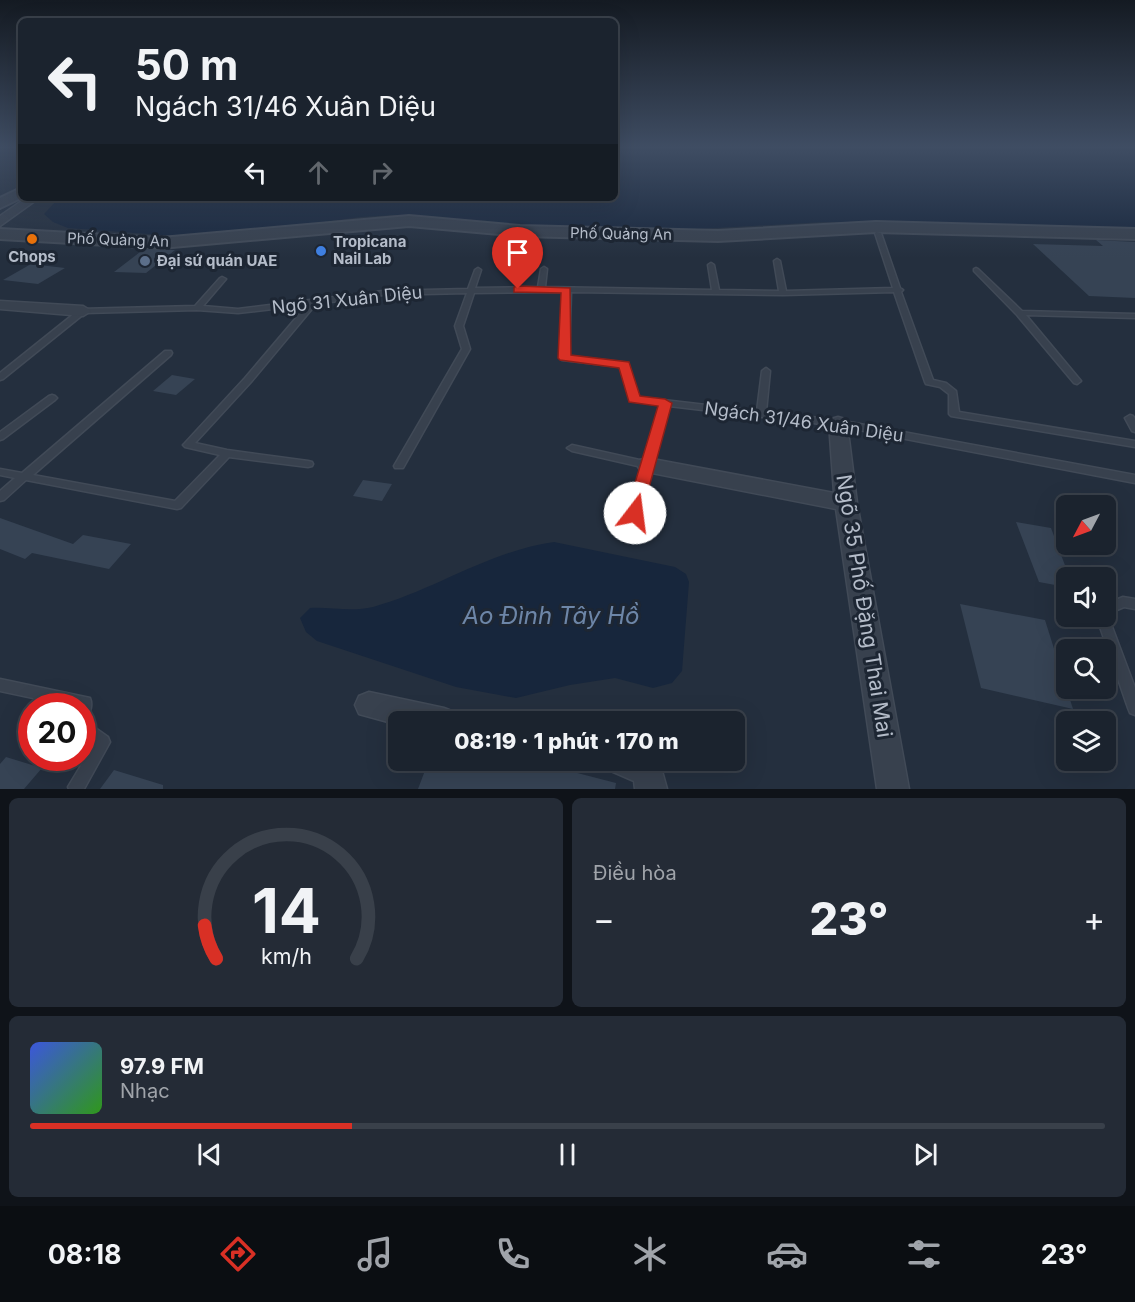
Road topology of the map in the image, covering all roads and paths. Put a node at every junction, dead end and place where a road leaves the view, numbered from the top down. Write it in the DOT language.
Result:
graph roads {
  1 [pos="18,194"];
  2 [pos="29,201"];
  3 [pos="0,204"];
  4 [pos="0,222"];
  5 [pos="878,233"];
  6 [pos="0,234"];
  7 [pos="1135,234"];
  8 [pos="777,261"];
  9 [pos="711,266"];
  10 [pos="544,269"];
  11 [pos="478,270"];
  12 [pos="976,270"];
  13 [pos="222,279"];
  14 [pos="541,289"];
  15 [pos="567,290"];
  16 [pos="899,290"];
  17 [pos="471,291"];
  18 [pos="716,292"];
  19 [pos="783,293"];
  20 [pos="314,301"];
  21 [pos="0,306"];
  22 [pos="197,308"];
  23 [pos="84,311"];
  24 [pos="1020,313"];
  25 [pos="1135,316"];
  26 [pos="168,353"];
  27 [pos="766,371"];
  28 [pos="0,377"];
  29 [pos="1077,381"];
  30 [pos="52,398"];
  31 [pos="665,403"];
  32 [pos="761,414"];
  33 [pos="1130,418"];
  34 [pos="838,423"];
  35 [pos="1135,429"];
  36 [pos="0,437"];
  37 [pos="1135,444"];
  38 [pos="572,448"];
  39 [pos="227,453"];
  40 [pos="308,464"];
  41 [pos="647,465"];
  42 [pos="399,466"];
  43 [pos="0,472"];
  44 [pos="27,477"];
  45 [pos="1135,479"];
  46 [pos="0,497"];
  47 [pos="846,502"];
  48 [pos="635,513"];
  49 [pos="1135,604"];
  50 [pos="0,685"];
  51 [pos="38,693"];
  52 [pos="369,705"];
  53 [pos="1135,708"];
  54 [pos="395,711"];
  55 [pos="96,737"];
  56 [pos="96,754"];
  57 [pos="86,771"];
  58 [pos="648,771"];
  59 [pos="76,787"];
  60 [pos="651,789"];
  61 [pos="892,789"];
  1 -- 3 [label="street"];
  2 -- 4 [label="street"];
  5 -- 16 [label="lane"];
  6 -- 7 [label="street, Phố Quảng An"];
  8 -- 19 [label="lane"];
  9 -- 18 [label="lane"];
  10 -- 14 [label="lane"];
  11 -- 17 [label="lane"];
  12 -- 24 [label="lane"];
  13 -- 22 [label="lane"];
  14 -- 15 [label="lane, Ngõ 31 Xuân Diệu"];
  14 -- 17 [label="lane, Ngõ 31 Xuân Diệu"];
  15 -- 18 [label="lane, Ngõ 31 Xuân Diệu"];
  15 -- 31 [label="lane, Ngách 31/46 Xuân Diệu"];
  16 -- 19 [label="lane, Ngõ 31 Xuân Diệu"];
  16 -- 37 [label="lane"];
  17 -- 20 [label="lane, Ngõ 31 Xuân Diệu"];
  17 -- 42 [label="lane"];
  18 -- 19 [label="lane, Ngõ 31 Xuân Diệu"];
  20 -- 22 [label="lane, Ngõ 31 Xuân Diệu"];
  20 -- 39 [label="lane"];
  21 -- 23 [label="street"];
  22 -- 23 [label="lane, Ngõ 31 Xuân Diệu"];
  23 -- 28 [label="lane"];
  24 -- 25 [label="lane"];
  24 -- 29 [label="lane"];
  26 -- 44 [label="lane"];
  27 -- 32 [label="lane"];
  30 -- 36 [label="lane"];
  31 -- 32 [label="lane, Ngách 31/46 Xuân Diệu"];
  31 -- 41 [label="lane"];
  32 -- 34 [label="lane, Ngách 31/46 Xuân Diệu"];
  33 -- 35 [label="lane"];
  34 -- 45 [label="lane, Ngách 31/46 Xuân Diệu"];
  34 -- 47 [label="street, Ngõ 35 Phố Đặng Thai Mai"];
  38 -- 41 [label="lane"];
  39 -- 40 [label="lane"];
  39 -- 44 [label="lane"];
  41 -- 47 [label="street"];
  41 -- 48 [label="lane"];
  43 -- 44 [label="lane"];
  44 -- 46 [label="lane"];
  47 -- 61 [label="street, Ngõ 35 Phố Đặng Thai Mai"];
  49 -- 53 [label="lane"];
  50 -- 51 [label="lane"];
  52 -- 54 [label="street"];
  55 -- 56 [label="lane"];
  57 -- 59 [label="lane"];
  58 -- 60 [label="street"];
}
